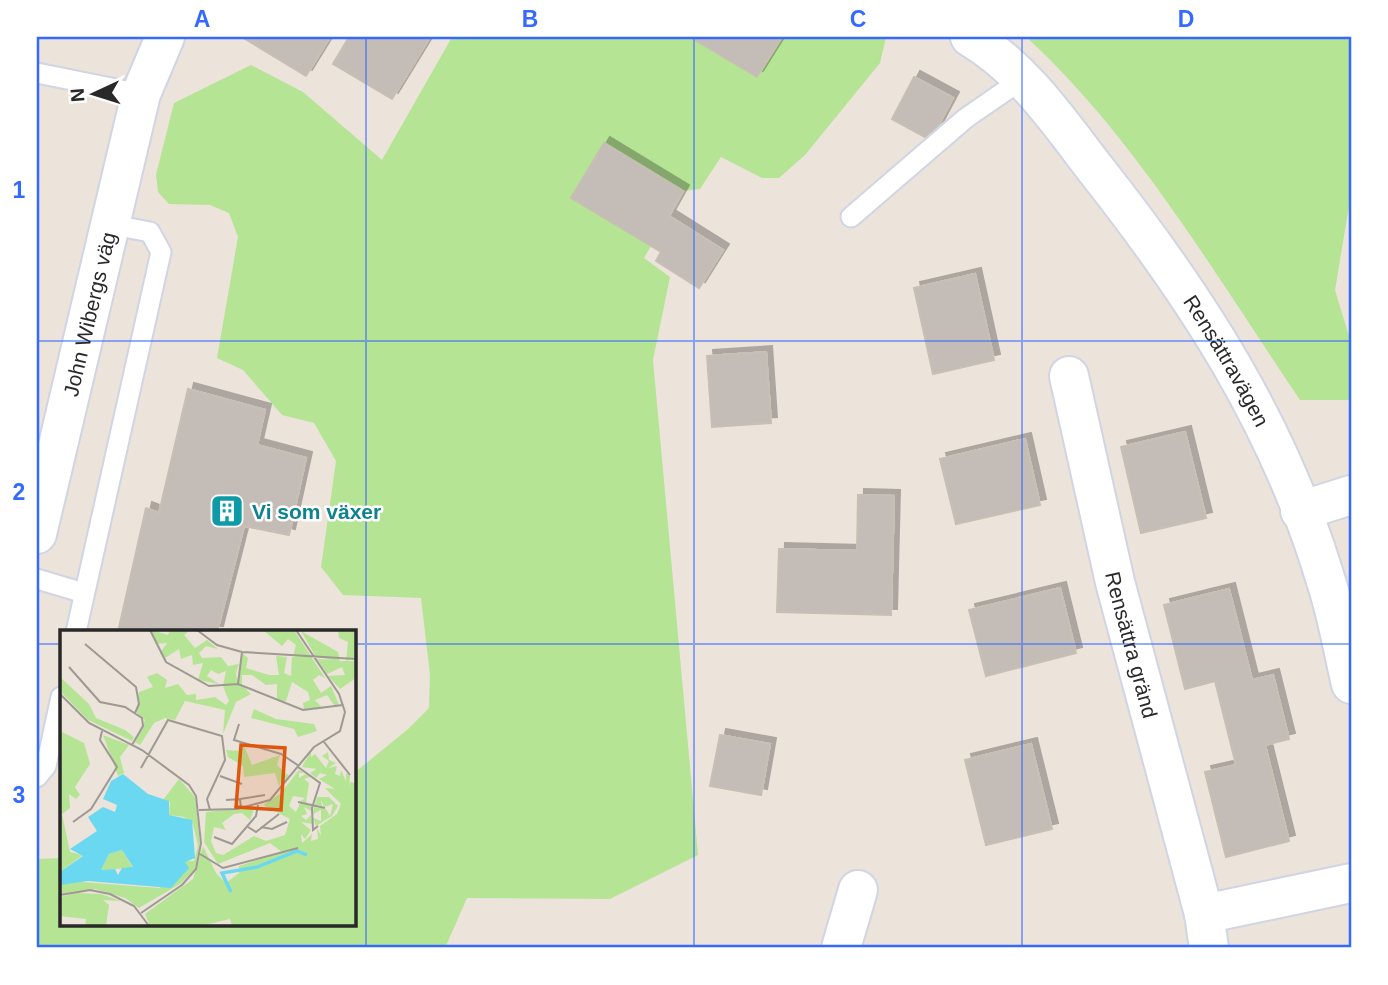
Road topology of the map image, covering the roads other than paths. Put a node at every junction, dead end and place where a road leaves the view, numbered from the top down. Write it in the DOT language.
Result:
graph roads {
  1 [pos="165,37"];
  2 [pos="970,37"];
  3 [pos="37,73"];
  4 [pos="1024,78"];
  5 [pos="141,94"];
  6 [pos="851,217"];
  7 [pos="108,225"];
  8 [pos="1069,376"];
  9 [pos="1351,495"];
  10 [pos="1300,511"];
  11 [pos="37,534"];
  12 [pos="37,579"];
  13 [pos="85,593"];
  14 [pos="76,630"];
  15 [pos="1351,684"];
  16 [pos="60,702"];
  17 [pos="37,777"];
  18 [pos="1351,883"];
  19 [pos="858,890"];
  20 [pos="1206,931"];
  21 [pos="841,948"];
  1 -- 5 [label="street, John Wibergs väg"];
  2 -- 4 [label="street, Rensättravägen"];
  3 -- 5 [label="lane"];
  4 -- 6 [label="lane"];
  4 -- 10 [label="street, Rensättravägen"];
  5 -- 7 [label="street, John Wibergs väg"];
  7 -- 11 [label="street, John Wibergs väg"];
  7 -- 13 [label="lane"];
  8 -- 20 [label="street, Rensättra gränd"];
  9 -- 10 [label="street"];
  10 -- 15 [label="street, Rensättravägen"];
  12 -- 13 [label="lane"];
  13 -- 14 [label="lane"];
  16 -- 17 [label="lane"];
  18 -- 20 [label="street, Rensättra gränd"];
  19 -- 21 [label="street"];
}
